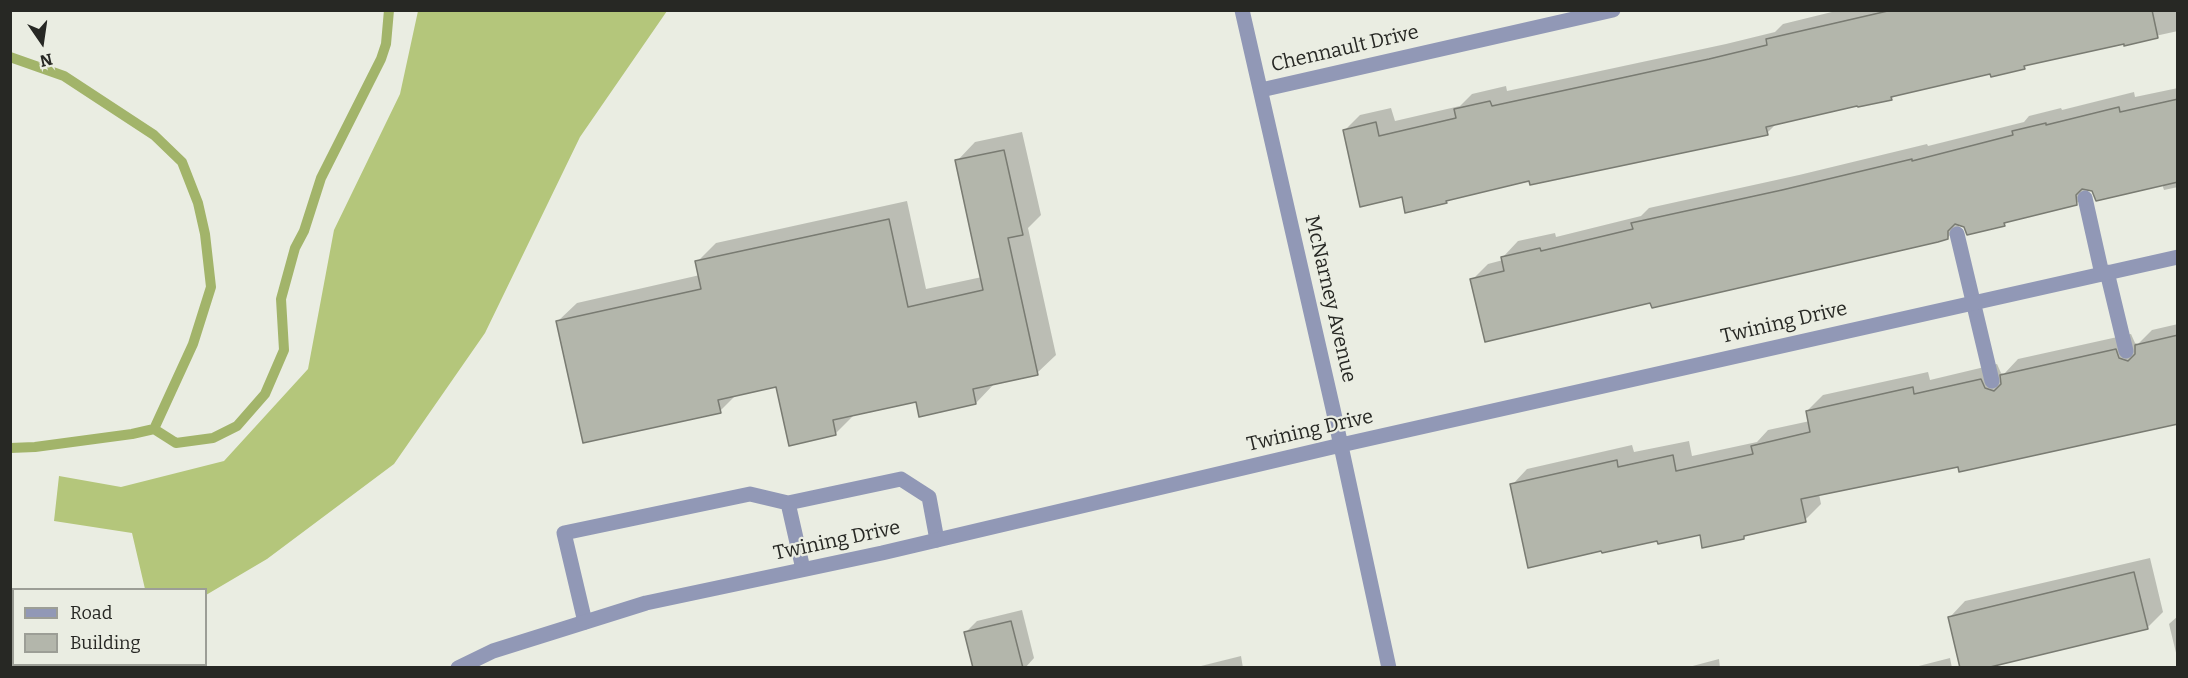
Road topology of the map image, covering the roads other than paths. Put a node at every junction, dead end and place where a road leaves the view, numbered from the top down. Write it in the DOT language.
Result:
graph roads {
  1 [pos="1242,10"];
  2 [pos="1613,10"];
  3 [pos="1261,90"];
  4 [pos="2085,198"];
  5 [pos="1958,234"];
  6 [pos="2178,257"];
  7 [pos="2105,273"];
  8 [pos="1974,302"];
  9 [pos="2126,351"];
  10 [pos="1992,381"];
  11 [pos="1341,445"];
  12 [pos="788,503"];
  13 [pos="937,540"];
  14 [pos="803,569"];
  15 [pos="585,622"];
  16 [pos="458,668"];
  17 [pos="1389,668"];
  1 -- 3 [label="street, McNarney Avenue"];
  2 -- 3 [label="street, Chennault Drive"];
  3 -- 11 [label="street, McNarney Avenue"];
  4 -- 7 [label="street"];
  5 -- 8 [label="street"];
  6 -- 7 [label="street, Twining Drive"];
  7 -- 8 [label="street, Twining Drive"];
  7 -- 9 [label="street"];
  8 -- 10 [label="street"];
  8 -- 11 [label="street, Twining Drive"];
  11 -- 13 [label="street, Twining Drive"];
  11 -- 17 [label="street, McNarney Avenue"];
  12 -- 13 [label="street"];
  12 -- 14 [label="street"];
  12 -- 15 [label="street"];
  13 -- 14 [label="street, Twining Drive"];
  14 -- 15 [label="street, Twining Drive"];
  15 -- 16 [label="street, Twining Drive"];
}
